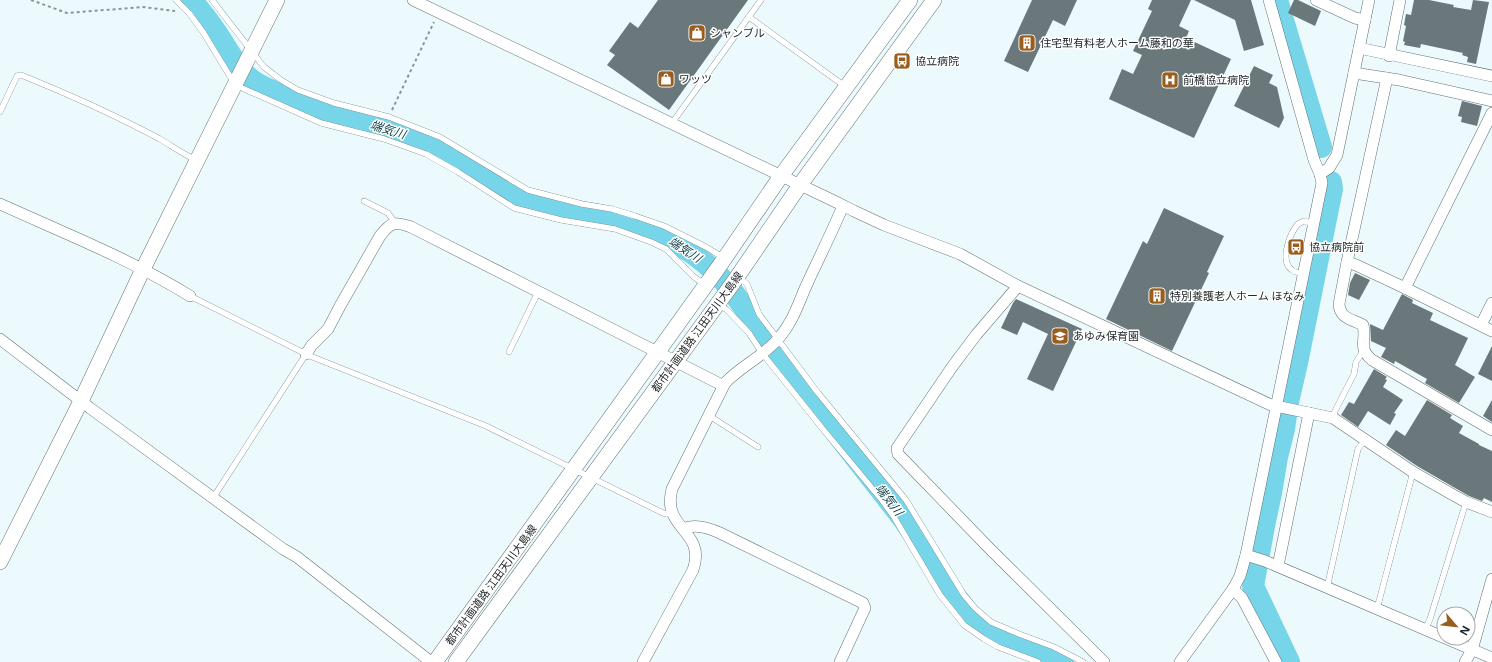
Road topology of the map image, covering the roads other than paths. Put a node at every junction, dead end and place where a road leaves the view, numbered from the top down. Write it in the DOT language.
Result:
graph roads {
  1 [pos="176,0"];
  2 [pos="212,0"];
  3 [pos="277,0"];
  4 [pos="413,0"];
  5 [pos="761,0"];
  6 [pos="910,0"];
  7 [pos="934,0"];
  8 [pos="1269,0"];
  9 [pos="1316,0"];
  10 [pos="1369,0"];
  11 [pos="1400,0"];
  12 [pos="749,17"];
  13 [pos="1365,20"];
  14 [pos="1359,48"];
  15 [pos="250,53"];
  16 [pos="1389,56"];
  17 [pos="1354,73"];
  18 [pos="1492,76"];
  19 [pos="1387,78"];
  20 [pos="236,81"];
  21 [pos="846,87"];
  22 [pos="1492,101"];
  23 [pos="0,112"];
  24 [pos="1492,113"];
  25 [pos="672,123"];
  26 [pos="197,160"];
  27 [pos="1320,174"];
  28 [pos="781,176"];
  29 [pos="800,185"];
  30 [pos="364,201"];
  31 [pos="0,204"];
  32 [pos="843,206"];
  33 [pos="395,223"];
  34 [pos="1309,223"];
  35 [pos="1347,262"];
  36 [pos="721,263"];
  37 [pos="143,269"];
  38 [pos="1298,272"];
  39 [pos="735,280"];
  40 [pos="706,284"];
  41 [pos="1018,286"];
  42 [pos="1406,288"];
  43 [pos="538,292"];
  44 [pos="190,296"];
  45 [pos="719,302"];
  46 [pos="1492,303"];
  47 [pos="1481,325"];
  48 [pos="1492,331"];
  49 [pos="0,339"];
  50 [pos="777,340"];
  51 [pos="1363,351"];
  52 [pos="509,352"];
  53 [pos="658,352"];
  54 [pos="763,352"];
  55 [pos="306,354"];
  56 [pos="676,361"];
  57 [pos="723,386"];
  58 [pos="81,401"];
  59 [pos="1283,408"];
  60 [pos="1309,413"];
  61 [pos="708,415"];
  62 [pos="1333,418"];
  63 [pos="1492,430"];
  64 [pos="1366,439"];
  65 [pos="758,447"];
  66 [pos="574,470"];
  67 [pos="1413,472"];
  68 [pos="590,478"];
  69 [pos="213,498"];
  70 [pos="1466,502"];
  71 [pos="1492,512"];
  72 [pos="672,513"];
  73 [pos="684,529"];
  74 [pos="1256,558"];
  75 [pos="0,562"];
  76 [pos="1278,566"];
  77 [pos="1492,579"];
  78 [pos="1328,588"];
  79 [pos="1233,589"];
  80 [pos="1489,599"];
  81 [pos="1377,609"];
  82 [pos="1425,630"];
  83 [pos="1472,650"];
  84 [pos="1492,658"];
  85 [pos="431,662"];
  86 [pos="436,662"];
  87 [pos="456,662"];
  88 [pos="643,662"];
  89 [pos="840,662"];
  90 [pos="1038,662"];
  91 [pos="1083,662"];
  92 [pos="1104,662"];
  93 [pos="1180,662"];
  94 [pos="1276,662"];
  95 [pos="1465,662"];
  1 -- 20 [label="lane"];
  2 -- 15 [label="lane"];
  3 -- 15 [label="street"];
  4 -- 25 [label="street"];
  5 -- 12 [label="lane"];
  6 -- 21 [label="street, 都市計画道路 江田天川大島線"];
  7 -- 29 [label="street, 都市計画道路 江田天川大島線"];
  8 -- 27 [label="street"];
  9 -- 13 [label="street"];
  10 -- 13 [label="street"];
  11 -- 16 [label="street"];
  12 -- 21 [label="lane"];
  12 -- 25 [label="lane"];
  13 -- 14 [label="street"];
  14 -- 16 [label="street"];
  14 -- 17 [label="street"];
  15 -- 20 [label="street"];
  15 -- 36 [label="lane"];
  16 -- 18 [label="street"];
  17 -- 19 [label="street"];
  17 -- 27 [label="street"];
  19 -- 22 [label="street"];
  19 -- 35 [label="street"];
  20 -- 26 [label="street"];
  20 -- 40 [label="lane"];
  21 -- 28 [label="street, 都市計画道路 江田天川大島線"];
  23 -- 26 [label="lane"];
  24 -- 42 [label="street"];
  25 -- 28 [label="street"];
  26 -- 37 [label="street"];
  27 -- 34 [label="street"];
  28 -- 29 [label="street"];
  28 -- 36 [label="street, 都市計画道路 江田天川大島線"];
  29 -- 32 [label="street"];
  29 -- 39 [label="street, 都市計画道路 江田天川大島線"];
  30 -- 33 [label="lane"];
  31 -- 37 [label="street"];
  32 -- 41 [label="street"];
  32 -- 50 [label="street"];
  33 -- 43 [label="street"];
  33 -- 55 [label="street"];
  34 -- 38 [label="street"];
  34 -- 38 [label="lane"];
  35 -- 42 [label="street"];
  35 -- 51 [label="street"];
  36 -- 40 [label="street, 都市計画道路 江田天川大島線"];
  37 -- 44 [label="street"];
  37 -- 58 [label="street"];
  38 -- 59 [label="street"];
  39 -- 45 [label="street, 都市計画道路 江田天川大島線"];
  39 -- 50 [label="lane"];
  40 -- 53 [label="street, 都市計画道路 江田天川大島線"];
  41 -- 59 [label="street"];
  41 -- 92 [label="street"];
  42 -- 47 [label="street"];
  43 -- 52 [label="lane"];
  43 -- 53 [label="street"];
  44 -- 55 [label="lane"];
  45 -- 54 [label="lane"];
  45 -- 56 [label="street, 都市計画道路 江田天川大島線"];
  46 -- 47 [label="street"];
  47 -- 48 [label="street"];
  49 -- 58 [label="street"];
  50 -- 54 [label="street"];
  50 -- 91 [label="lane"];
  51 -- 62 [label="lane"];
  51 -- 63 [label="street"];
  53 -- 56 [label="street"];
  53 -- 66 [label="street, 都市計画道路 江田天川大島線"];
  54 -- 57 [label="street"];
  54 -- 90 [label="lane"];
  55 -- 66 [label="lane"];
  55 -- 69 [label="lane"];
  56 -- 57 [label="street"];
  56 -- 68 [label="street, 都市計画道路 江田天川大島線"];
  57 -- 61 [label="street"];
  58 -- 69 [label="street"];
  58 -- 75 [label="street"];
  59 -- 60 [label="street"];
  59 -- 74 [label="street"];
  60 -- 62 [label="street"];
  60 -- 76 [label="street"];
  61 -- 65 [label="lane"];
  61 -- 72 [label="street"];
  62 -- 64 [label="street"];
  64 -- 67 [label="street"];
  64 -- 78 [label="lane"];
  66 -- 68 [label="lane"];
  66 -- 86 [label="street, 都市計画道路 江田天川大島線"];
  67 -- 70 [label="street"];
  67 -- 81 [label="lane"];
  68 -- 72 [label="lane"];
  68 -- 87 [label="street, 都市計画道路 江田天川大島線"];
  69 -- 85 [label="street"];
  70 -- 71 [label="street"];
  70 -- 82 [label="lane"];
  72 -- 73 [label="street"];
  73 -- 88 [label="street"];
  73 -- 89 [label="street"];
  74 -- 76 [label="street"];
  74 -- 79 [label="street"];
  76 -- 78 [label="street"];
  77 -- 80 [label="street"];
  78 -- 81 [label="street"];
  79 -- 93 [label="street"];
  79 -- 94 [label="street"];
  80 -- 83 [label="street"];
  81 -- 82 [label="street"];
  82 -- 83 [label="street"];
  83 -- 84 [label="street"];
  83 -- 95 [label="street"];
}
